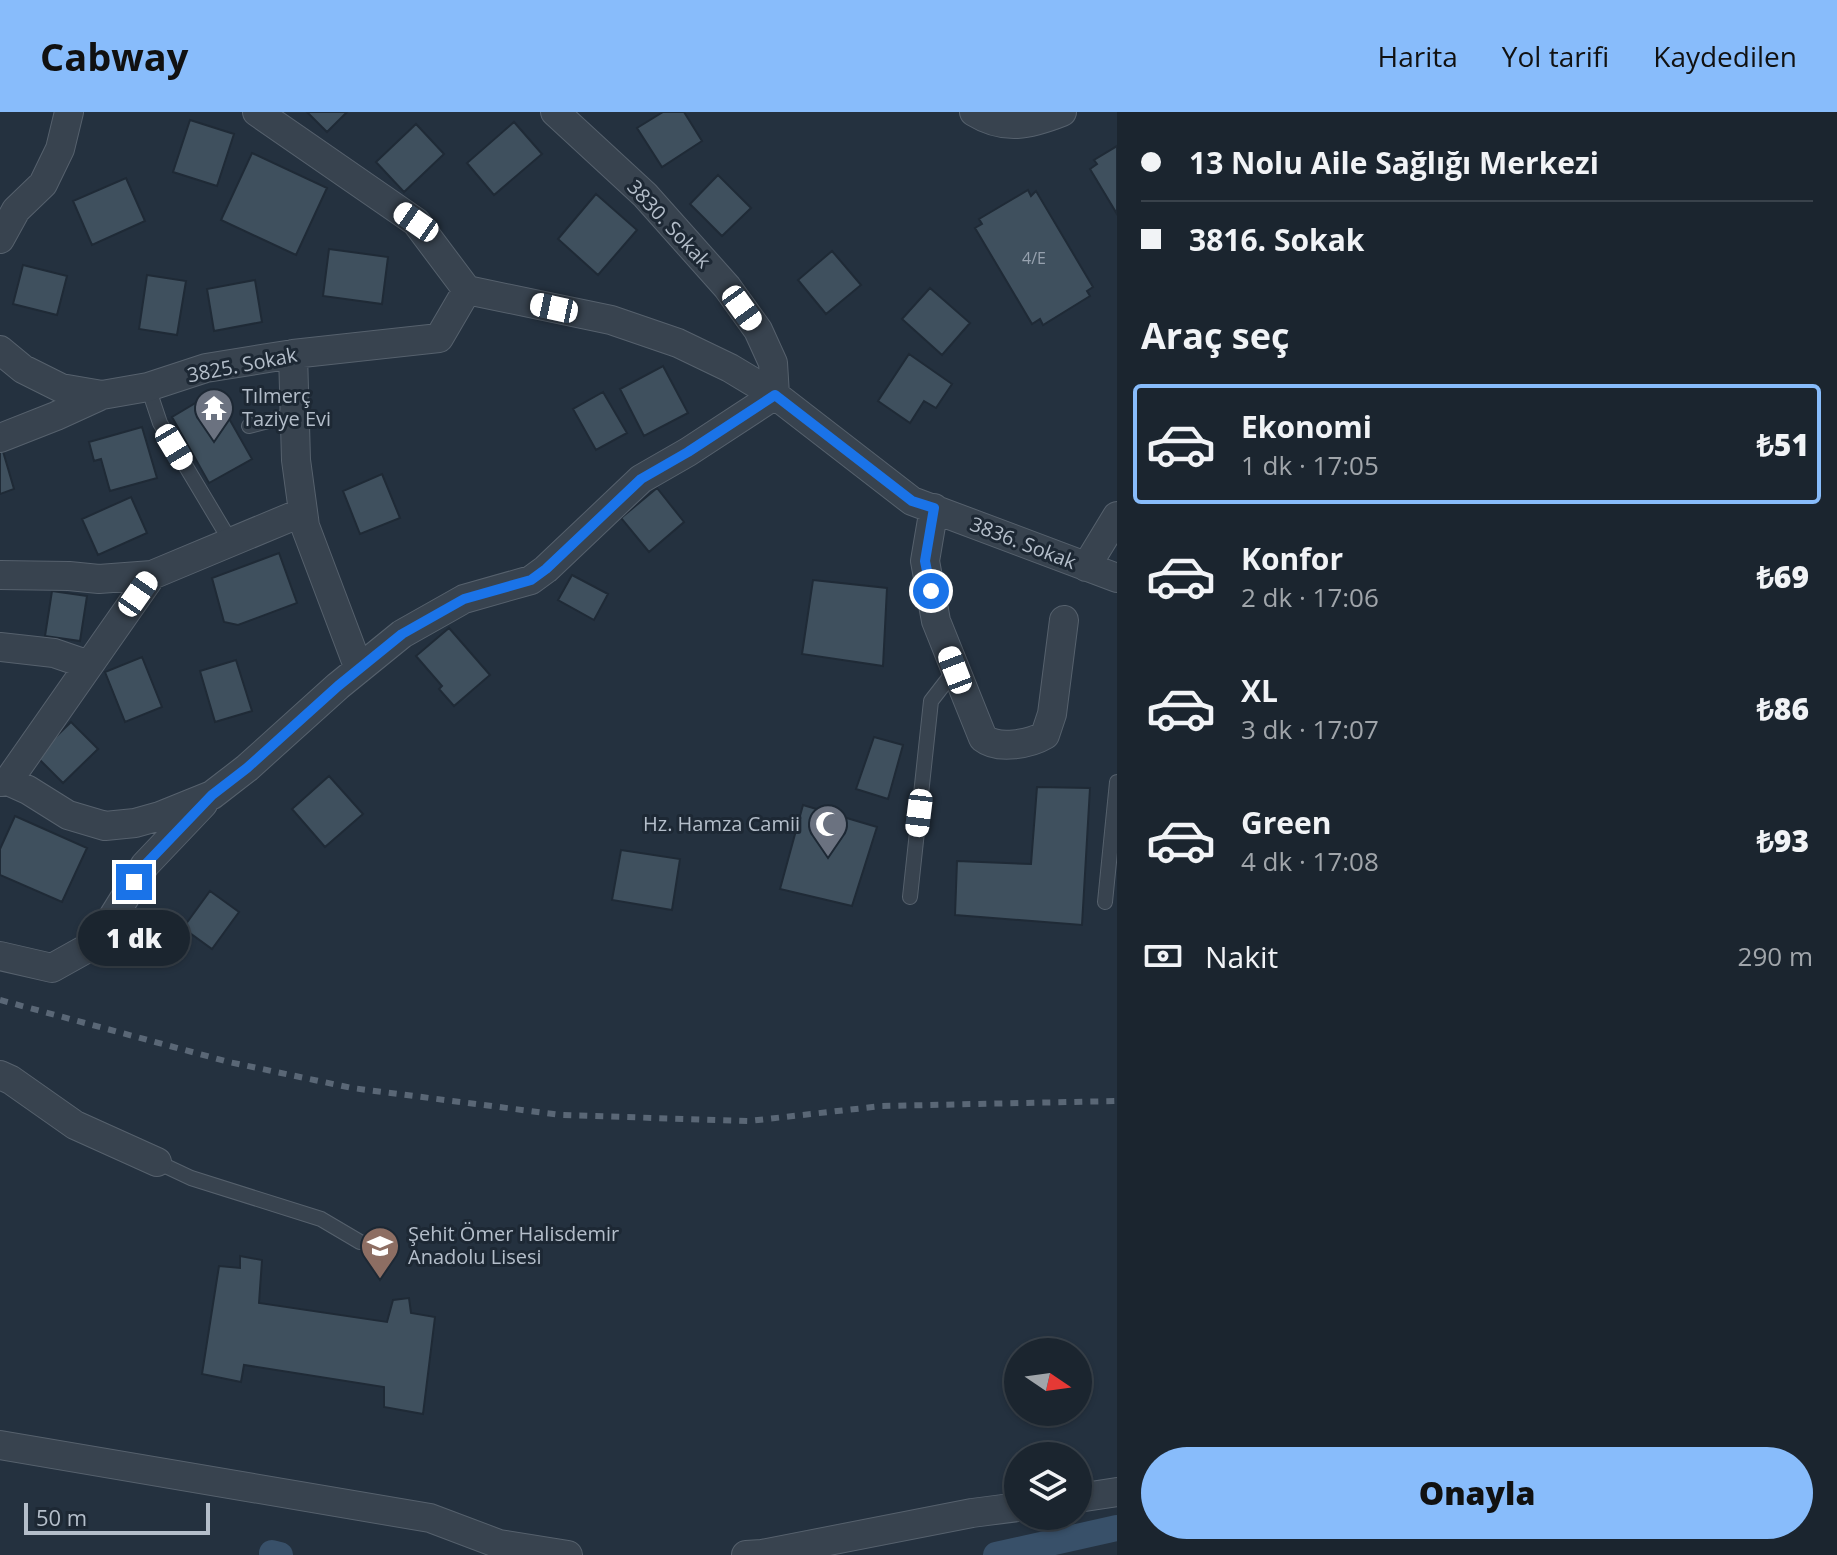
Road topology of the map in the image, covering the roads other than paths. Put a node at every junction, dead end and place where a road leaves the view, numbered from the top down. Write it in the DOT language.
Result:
graph roads {
  1 [pos="69,112"];
  2 [pos="257,112"];
  3 [pos="555,112"];
  4 [pos="974,112"];
  5 [pos="1062,112"];
  6 [pos="0,239"];
  7 [pos="467,290"];
  8 [pos="0,350"];
  9 [pos="293,354"];
  10 [pos="148,387"];
  11 [pos="102,395"];
  12 [pos="775,395"];
  13 [pos="295,414"];
  14 [pos="249,426"];
  15 [pos="0,438"];
  16 [pos="934,508"];
  17 [pos="303,512"];
  18 [pos="1117,516"];
  19 [pos="231,542"];
  20 [pos="1086,567"];
  21 [pos="0,575"];
  22 [pos="152,575"];
  23 [pos="1117,578"];
  24 [pos="1064,620"];
  25 [pos="0,647"];
  26 [pos="89,665"];
  27 [pos="359,669"];
  28 [pos="955,670"];
  29 [pos="4,781"];
  30 [pos="1117,782"];
  31 [pos="212,795"];
  32 [pos="910,897"];
  33 [pos="1105,902"];
  34 [pos="0,956"];
  35 [pos="0,1075"];
  36 [pos="157,1162"];
  37 [pos="360,1242"];
  38 [pos="0,1445"];
  39 [pos="1117,1492"];
  40 [pos="1092,1496"];
  41 [pos="1004,1509"];
  42 [pos="568,1555"];
  43 [pos="746,1555"];
  1 -- 6 [label="street"];
  2 -- 7 [label="street"];
  3 -- 12 [label="street, 3830. Sokak"];
  4 -- 5 [label="street"];
  7 -- 9 [label="street, 3825. Sokak"];
  7 -- 12 [label="street, 3836. Sokak"];
  8 -- 11 [label="street"];
  9 -- 10 [label="street, 3825. Sokak"];
  9 -- 13 [label="street"];
  10 -- 11 [label="street, 3825. Sokak"];
  10 -- 19 [label="lane"];
  11 -- 15 [label="street, 3825. Sokak"];
  12 -- 16 [label="street, 3836. Sokak"];
  12 -- 27 [label="street"];
  13 -- 14 [label="lane"];
  13 -- 17 [label="street"];
  16 -- 20 [label="street, 3836. Sokak"];
  16 -- 28 [label="street"];
  17 -- 19 [label="street"];
  17 -- 27 [label="street"];
  18 -- 20 [label="street"];
  19 -- 22 [label="street"];
  20 -- 23 [label="street, 3836. Sokak"];
  21 -- 22 [label="street"];
  22 -- 26 [label="street"];
  24 -- 28 [label="street"];
  25 -- 26 [label="street"];
  26 -- 29 [label="street"];
  27 -- 31 [label="street"];
  28 -- 32 [label="lane"];
  29 -- 31 [label="street"];
  30 -- 33 [label="lane"];
  31 -- 34 [label="street"];
  35 -- 36 [label="street"];
  36 -- 37 [label="lane"];
  38 -- 42 [label="street"];
  39 -- 40 [label="street"];
  41 -- 43 [label="street"];
}
